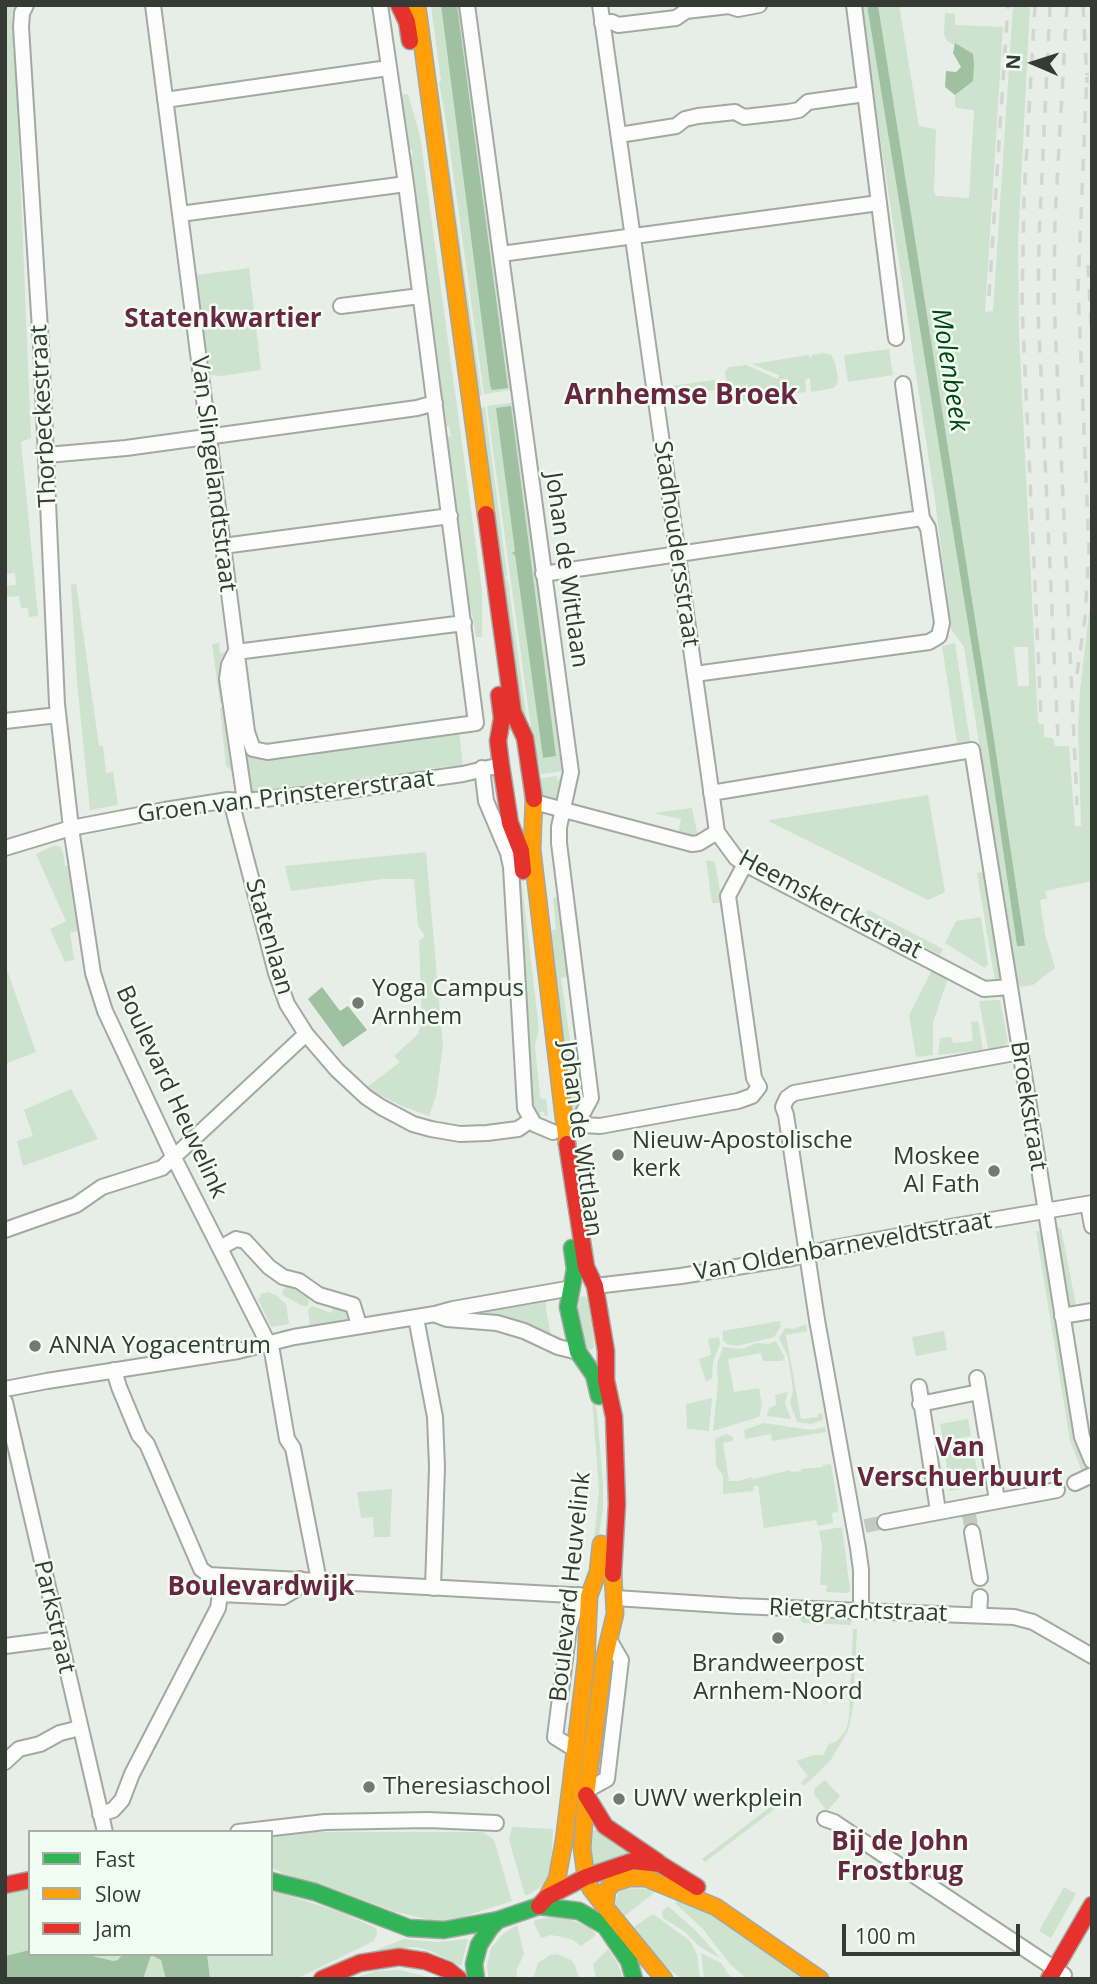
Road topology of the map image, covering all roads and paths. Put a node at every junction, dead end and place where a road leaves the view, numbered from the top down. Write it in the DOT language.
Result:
graph roads {
  1 [pos="26,5"];
  2 [pos="153,5"];
  3 [pos="380,5"];
  4 [pos="399,5"];
  5 [pos="417,5"];
  6 [pos="467,5"];
  7 [pos="600,5"];
  8 [pos="760,5"];
  9 [pos="854,5"];
  10 [pos="602,23"];
  11 [pos="388,68"];
  12 [pos="865,94"];
  13 [pos="165,100"];
  14 [pos="619,135"];
  15 [pos="406,184"];
  16 [pos="879,203"];
  17 [pos="180,214"];
  18 [pos="631,236"];
  19 [pos="501,254"];
  20 [pos="421,296"];
  21 [pos="341,306"];
  22 [pos="896,338"];
  23 [pos="903,384"];
  24 [pos="435,403"];
  25 [pos="208,435"];
  26 [pos="47,455"];
  27 [pos="450,516"];
  28 [pos="922,518"];
  29 [pos="223,546"];
  30 [pos="678,553"];
  31 [pos="543,574"];
  32 [pos="464,622"];
  33 [pos="236,652"];
  34 [pos="695,674"];
  35 [pos="473,690"];
  36 [pos="501,706"];
  37 [pos="58,715"];
  38 [pos="5,721"];
  39 [pos="253,749"];
  40 [pos="528,755"];
  41 [pos="501,761"];
  42 [pos="482,768"];
  43 [pos="711,793"];
  44 [pos="238,801"];
  45 [pos="535,804"];
  46 [pos="508,807"];
  47 [pos="563,811"];
  48 [pos="71,828"];
  49 [pos="717,832"];
  50 [pos="5,848"];
  51 [pos="745,864"];
  52 [pos="1010,987"];
  53 [pos="306,1034"];
  54 [pos="1020,1052"];
  55 [pos="531,1120"];
  56 [pos="565,1126"];
  57 [pos="174,1158"];
  58 [pos="1090,1204"];
  59 [pos="1044,1210"];
  60 [pos="1092,1226"];
  61 [pos="5,1230"];
  62 [pos="220,1248"];
  63 [pos="807,1255"];
  64 [pos="595,1286"];
  65 [pos="572,1288"];
  66 [pos="1092,1311"];
  67 [pos="435,1314"];
  68 [pos="1062,1316"];
  69 [pos="416,1318"];
  70 [pos="359,1325"];
  71 [pos="268,1342"];
  72 [pos="606,1351"];
  73 [pos="578,1352"];
  74 [pos="114,1370"];
  75 [pos="919,1387"];
  76 [pos="5,1389"];
  77 [pos="5,1402"];
  78 [pos="920,1404"];
  79 [pos="1092,1461"];
  80 [pos="1092,1475"];
  81 [pos="1075,1483"];
  82 [pos="1057,1490"];
  83 [pos="998,1500"];
  84 [pos="938,1511"];
  85 [pos="885,1522"];
  86 [pos="972,1532"];
  87 [pos="209,1575"];
  88 [pos="980,1578"];
  89 [pos="300,1579"];
  90 [pos="319,1581"];
  91 [pos="433,1588"];
  92 [pos="587,1591"];
  93 [pos="615,1593"];
  94 [pos="220,1594"];
  95 [pos="980,1597"];
  96 [pos="861,1610"];
  97 [pos="979,1615"];
  98 [pos="587,1620"];
  99 [pos="613,1623"];
  100 [pos="59,1639"];
  101 [pos="5,1646"];
  102 [pos="1092,1656"];
  103 [pos="80,1728"];
  104 [pos="576,1750"];
  105 [pos="5,1762"];
  106 [pos="587,1792"];
  107 [pos="100,1814"];
  108 [pos="825,1819"];
  109 [pos="496,1823"];
  110 [pos="104,1830"];
  111 [pos="255,1830"];
  112 [pos="660,1864"];
  113 [pos="586,1877"];
  114 [pos="28,1880"];
  115 [pos="273,1882"];
  116 [pos="5,1885"];
  117 [pos="543,1902"];
  118 [pos="1092,1905"];
  119 [pos="716,1907"];
  120 [pos="605,1908"];
  121 [pos="498,1920"];
  122 [pos="1092,1928"];
  123 [pos="625,1934"];
  124 [pos="629,1961"];
  125 [pos="1057,1975"];
  126 [pos="322,1979"];
  127 [pos="460,1979"];
  128 [pos="476,1979"];
  129 [pos="634,1979"];
  130 [pos="645,1979"];
  131 [pos="664,1979"];
  132 [pos="820,1979"];
  1 -- 26 [label="street, Thorbeckestraat"];
  2 -- 13 [label="street, Van Slingelandtstraat"];
  3 -- 11 [label="street"];
  4 -- 36 [label="main road, Johan de Wittlaan"];
  5 -- 40 [label="main road, Johan de Wittlaan"];
  6 -- 19 [label="street, Johan de Wittlaan"];
  7 -- 10 [label="street, Stadhoudersstraat"];
  8 -- 10 [label="street"];
  9 -- 12 [label="street"];
  10 -- 14 [label="street, Stadhoudersstraat"];
  11 -- 13 [label="street"];
  11 -- 15 [label="street"];
  12 -- 14 [label="street"];
  12 -- 16 [label="street"];
  13 -- 17 [label="street, Van Slingelandtstraat"];
  14 -- 18 [label="street, Stadhoudersstraat"];
  15 -- 17 [label="street"];
  15 -- 20 [label="street"];
  16 -- 18 [label="street"];
  16 -- 22 [label="street"];
  17 -- 25 [label="street, Van Slingelandtstraat"];
  18 -- 19 [label="street"];
  18 -- 30 [label="street, Stadhoudersstraat"];
  19 -- 31 [label="street, Johan de Wittlaan"];
  20 -- 21 [label="street"];
  20 -- 24 [label="street"];
  23 -- 28 [label="street"];
  24 -- 25 [label="street"];
  24 -- 27 [label="street"];
  25 -- 26 [label="street"];
  25 -- 29 [label="street, Van Slingelandtstraat"];
  26 -- 37 [label="street, Thorbeckestraat"];
  27 -- 29 [label="street"];
  27 -- 32 [label="street"];
  28 -- 30 [label="street"];
  28 -- 34 [label="street"];
  29 -- 33 [label="street, Van Slingelandtstraat"];
  30 -- 31 [label="street"];
  30 -- 34 [label="street, Stadhoudersstraat"];
  31 -- 47 [label="street, Johan de Wittlaan"];
  32 -- 33 [label="street"];
  32 -- 35 [label="street"];
  33 -- 39 [label="street, Van Slingelandtstraat"];
  33 -- 44 [label="street, Van Slingelandtstraat"];
  34 -- 43 [label="street, Stadhoudersstraat"];
  35 -- 36 [label="street"];
  35 -- 39 [label="street, Groen van Prinstererstraat"];
  36 -- 41 [label="main road, Johan de Wittlaan"];
  37 -- 38 [label="street"];
  37 -- 48 [label="street, Thorbeckestraat"];
  40 -- 41 [label="main road"];
  40 -- 45 [label="main road, Johan de Wittlaan"];
  41 -- 42 [label="street, Groen van Prinstererstraat"];
  41 -- 46 [label="main road, Johan de Wittlaan"];
  42 -- 44 [label="street, Groen van Prinstererstraat"];
  42 -- 55 [label="street, Johan de Wittlaan"];
  43 -- 49 [label="street, Stadhoudersstraat"];
  43 -- 52 [label="street, Broekstraat"];
  44 -- 48 [label="street, Groen van Prinstererstraat"];
  44 -- 53 [label="street, Statenlaan"];
  45 -- 46 [label="main road"];
  45 -- 47 [label="street, Heemskerckstraat"];
  45 -- 56 [label="main road, Johan de Wittlaan"];
  46 -- 56 [label="main road, Johan de Wittlaan"];
  47 -- 49 [label="street, Heemskerckstraat"];
  47 -- 56 [label="street, Johan de Wittlaan"];
  48 -- 50 [label="street, Groen van Prinstererstraat"];
  48 -- 57 [label="street, Boulevard Heuvelink"];
  49 -- 51 [label="street, Heemskerckstraat"];
  51 -- 52 [label="street, Heemskerckstraat"];
  51 -- 56 [label="street"];
  52 -- 54 [label="street, Broekstraat"];
  53 -- 55 [label="street, Statenlaan"];
  53 -- 57 [label="street"];
  54 -- 59 [label="street, Broekstraat"];
  54 -- 63 [label="street"];
  55 -- 56 [label="street"];
  56 -- 64 [label="main road, Johan de Wittlaan"];
  56 -- 65 [label="main road, Johan de Wittlaan"];
  57 -- 61 [label="street"];
  57 -- 62 [label="street, Boulevard Heuvelink"];
  58 -- 59 [label="street, Van Oldenbarneveldtstraat"];
  58 -- 60 [label="street"];
  59 -- 63 [label="street, Van Oldenbarneveldtstraat"];
  59 -- 68 [label="street, Broekstraat"];
  62 -- 70 [label="street"];
  62 -- 71 [label="street, Boulevard Heuvelink"];
  63 -- 64 [label="street, Van Oldenbarneveldtstraat"];
  63 -- 96 [label="street"];
  64 -- 65 [label="main road"];
  64 -- 72 [label="main road, Boulevard Heuvelink"];
  65 -- 67 [label="street"];
  65 -- 73 [label="main road, Boulevard Heuvelink"];
  66 -- 68 [label="street"];
  67 -- 69 [label="street"];
  67 -- 73 [label="street"];
  68 -- 79 [label="street, Broekstraat"];
  69 -- 70 [label="street"];
  69 -- 91 [label="street"];
  70 -- 71 [label="street"];
  71 -- 74 [label="street"];
  71 -- 90 [label="street, Boulevard Heuvelink"];
  72 -- 73 [label="main road"];
  72 -- 93 [label="main road, Boulevard Heuvelink"];
  73 -- 92 [label="main road, Boulevard Heuvelink"];
  74 -- 76 [label="street"];
  74 -- 87 [label="street"];
  75 -- 78 [label="street"];
  77 -- 100 [label="street, Parkstraat"];
  78 -- 83 [label="street"];
  78 -- 84 [label="street"];
  80 -- 81 [label="street"];
  82 -- 83 [label="street"];
  83 -- 84 [label="street"];
  84 -- 85 [label="street"];
  86 -- 88 [label="street"];
  87 -- 89 [label="street"];
  87 -- 94 [label="street"];
  89 -- 90 [label="street"];
  89 -- 94 [label="street"];
  90 -- 91 [label="street"];
  91 -- 92 [label="street"];
  92 -- 93 [label="main road"];
  92 -- 98 [label="main road, Boulevard Heuvelink"];
  92 -- 104 [label="street, Boulevard Heuvelink"];
  93 -- 96 [label="street, Rietgrachtstraat"];
  93 -- 99 [label="main road, Boulevard Heuvelink"];
  94 -- 107 [label="street"];
  95 -- 97 [label="street"];
  96 -- 97 [label="street, Rietgrachtstraat"];
  97 -- 102 [label="street, Rietgrachtstraat"];
  98 -- 99 [label="main road"];
  98 -- 104 [label="main road, Boulevard Heuvelink"];
  99 -- 106 [label="main road, Boulevard Heuvelink"];
  100 -- 101 [label="street"];
  100 -- 103 [label="street, Parkstraat"];
  103 -- 105 [label="street"];
  103 -- 107 [label="street, Parkstraat"];
  104 -- 117 [label="main road, Boulevard Heuvelink"];
  106 -- 112 [label="main road"];
  106 -- 113 [label="main road, Boulevard Heuvelink"];
  107 -- 110 [label="street, Parkstraat"];
  108 -- 125 [label="street"];
  109 -- 111 [label="street"];
  112 -- 113 [label="main road"];
  112 -- 119 [label="main road"];
  113 -- 117 [label="main road"];
  113 -- 120 [label="main road, Boulevard Heuvelink"];
  114 -- 116 [label="main road"];
  115 -- 121 [label="main road"];
  117 -- 121 [label="main road"];
  117 -- 124 [label="main road"];
  118 -- 125 [label="main road"];
  119 -- 120 [label="main road"];
  119 -- 132 [label="main road"];
  120 -- 123 [label="main road, Boulevard Heuvelink"];
  121 -- 128 [label="main road"];
  122 -- 125 [label="main road"];
  123 -- 124 [label="main road, Boulevard Heuvelink"];
  123 -- 131 [label="main road"];
  124 -- 129 [label="main road"];
  124 -- 130 [label="main road"];
  126 -- 127 [label="main road"];
}
